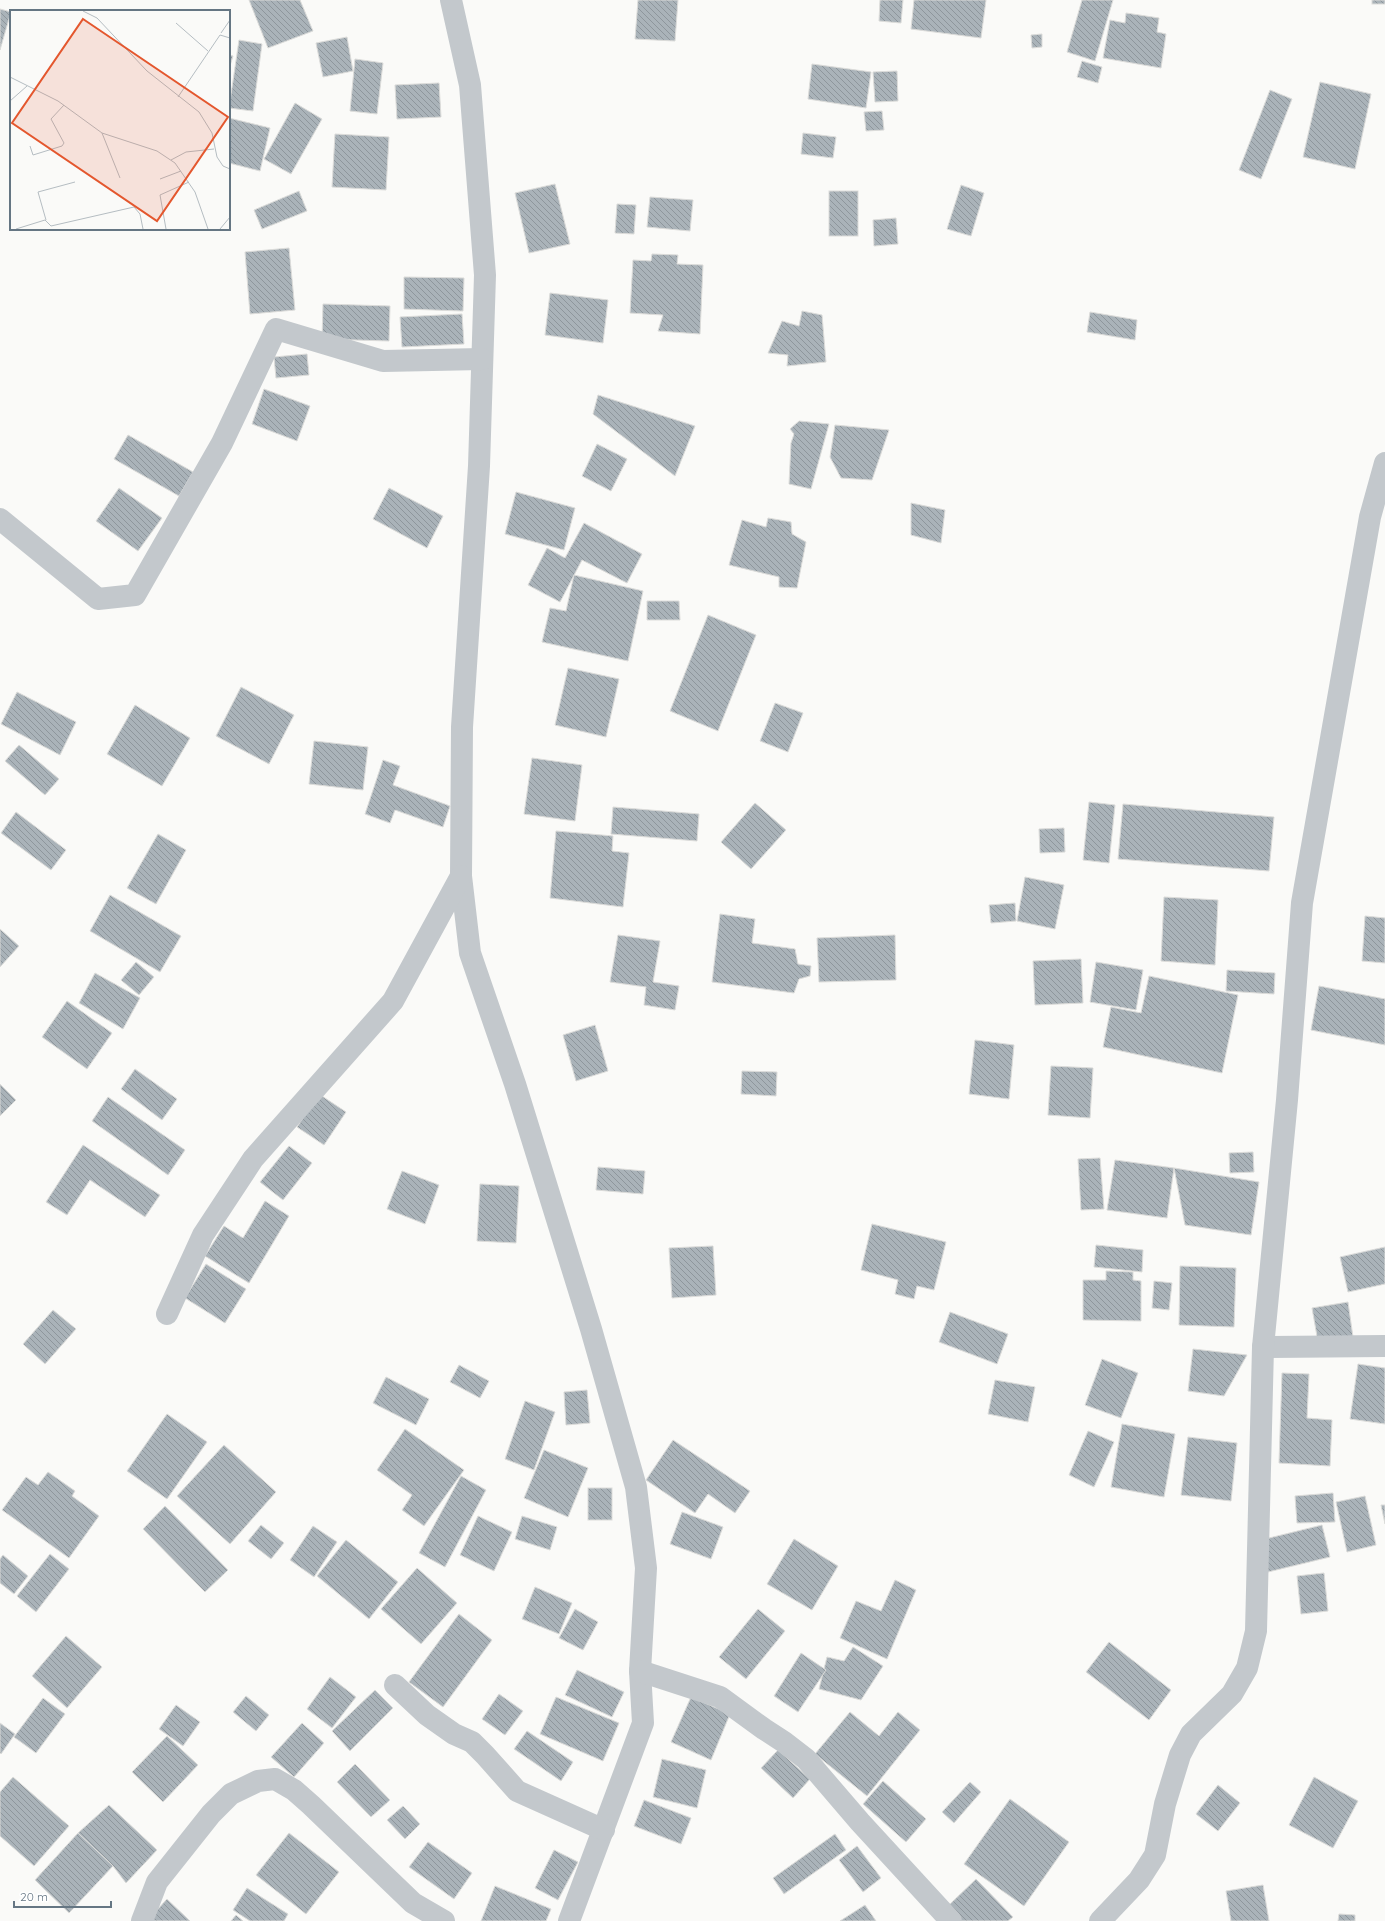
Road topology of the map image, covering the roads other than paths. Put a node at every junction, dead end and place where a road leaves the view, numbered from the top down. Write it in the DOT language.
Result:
graph roads {
  1 [pos="451,0"];
  2 [pos="482,359"];
  3 [pos="1385,463"];
  4 [pos="0,519"];
  5 [pos="461,876"];
  6 [pos="167,1314"];
  7 [pos="1385,1346"];
  8 [pos="1263,1347"];
  9 [pos="640,1671"];
  10 [pos="395,1685"];
  11 [pos="604,1830"];
  12 [pos="142,1921"];
  13 [pos="444,1921"];
  14 [pos="569,1921"];
  15 [pos="951,1921"];
  16 [pos="1100,1921"];
  1 -- 2 [label="street"];
  2 -- 4 [label="street"];
  2 -- 5 [label="street"];
  3 -- 8 [label="street"];
  5 -- 6 [label="street"];
  5 -- 9 [label="street"];
  7 -- 8 [label="street"];
  8 -- 16 [label="street"];
  9 -- 11 [label="street"];
  9 -- 15 [label="street"];
  10 -- 11 [label="street"];
  11 -- 14 [label="street"];
  12 -- 13 [label="street"];
}
